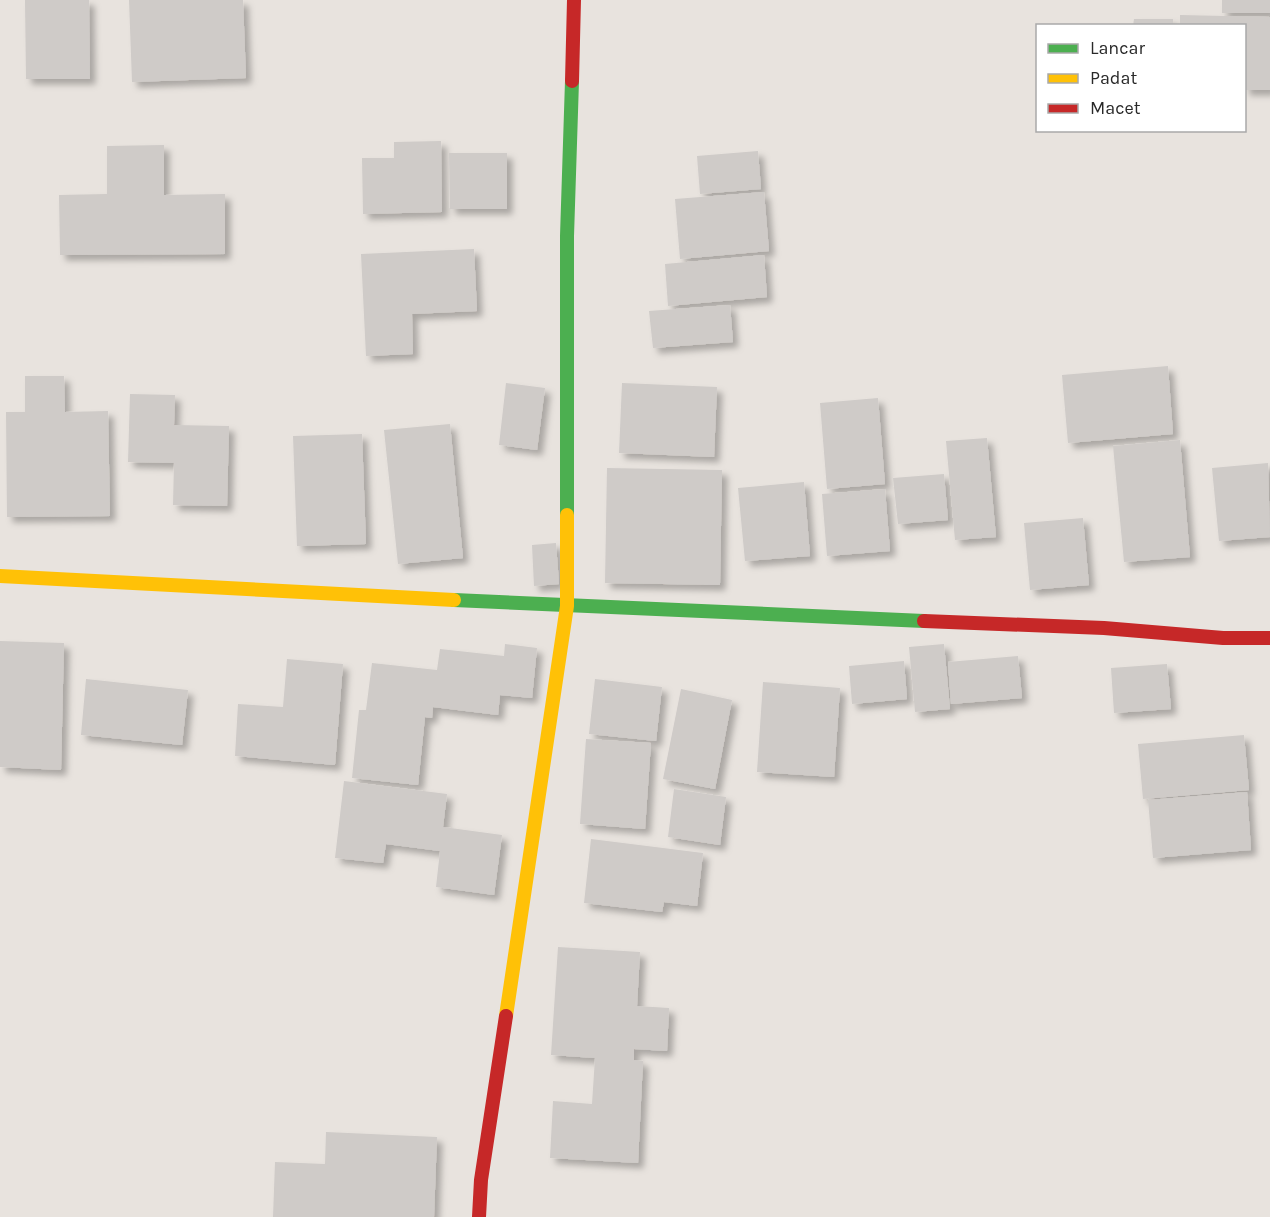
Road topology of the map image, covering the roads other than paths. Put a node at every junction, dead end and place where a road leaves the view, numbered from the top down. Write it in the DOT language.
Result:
graph roads {
  1 [pos="574,0"];
  2 [pos="0,576"];
  3 [pos="567,606"];
  4 [pos="1270,638"];
  5 [pos="479,1217"];
  1 -- 3 [label="street"];
  2 -- 3 [label="street"];
  3 -- 4 [label="street"];
  3 -- 5 [label="street"];
}
